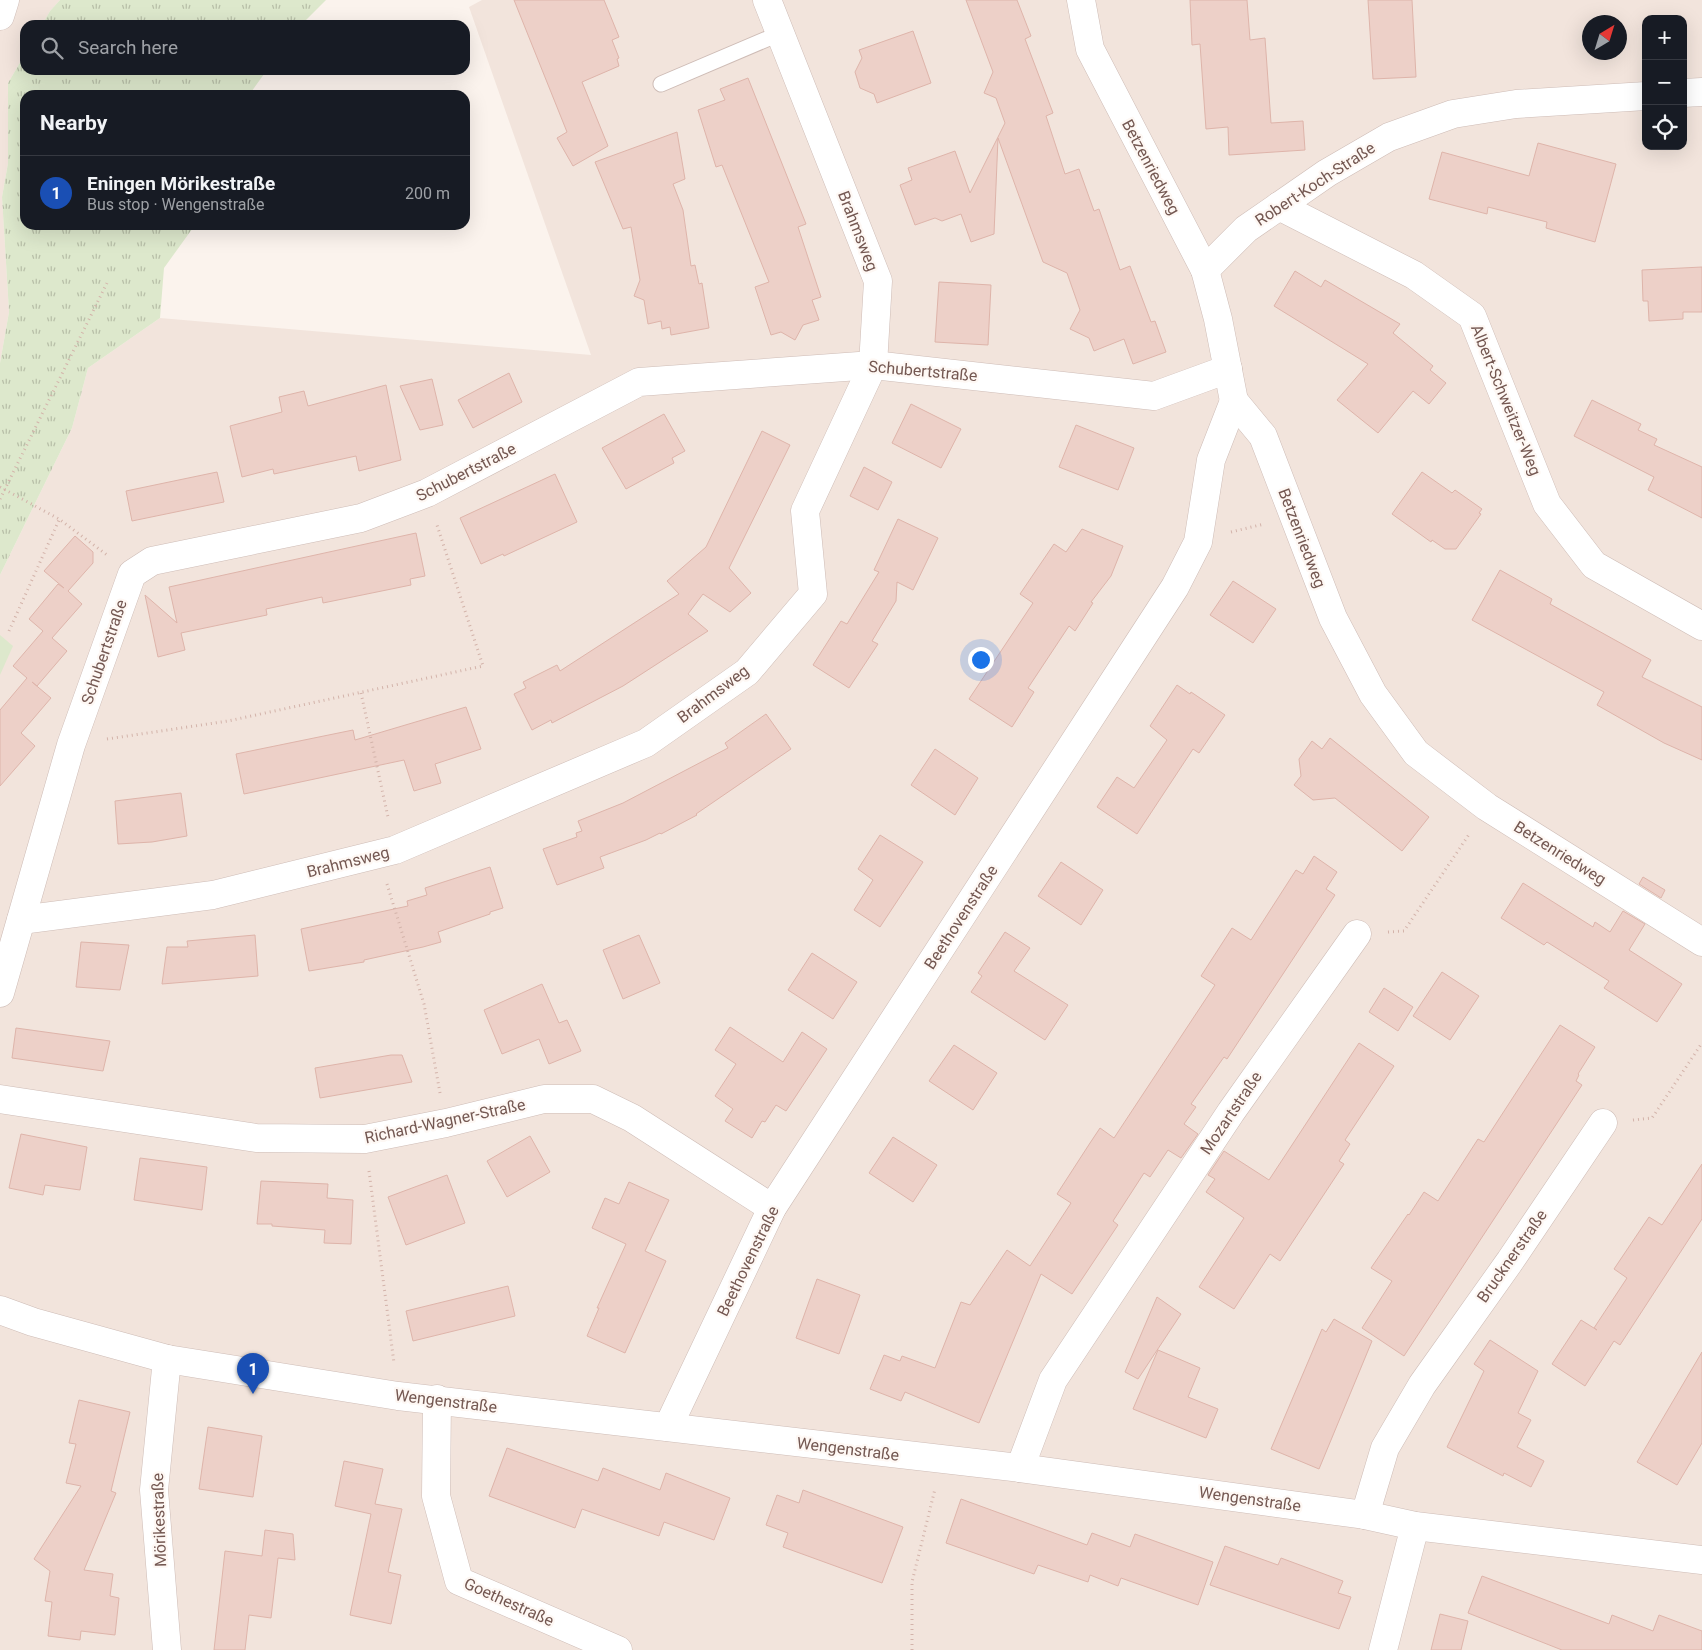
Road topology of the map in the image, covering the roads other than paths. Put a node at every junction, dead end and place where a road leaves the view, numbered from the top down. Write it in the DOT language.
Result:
graph roads {
  1 [pos="5,0"];
  2 [pos="768,0"];
  3 [pos="1082,0"];
  4 [pos="0,16"];
  5 [pos="781,33"];
  6 [pos="661,84"];
  7 [pos="1702,92"];
  8 [pos="1687,93"];
  9 [pos="1642,96"];
  10 [pos="1279,206"];
  11 [pos="1205,270"];
  12 [pos="873,365"];
  13 [pos="1228,370"];
  14 [pos="1234,401"];
  15 [pos="1702,626"];
  16 [pos="21,920"];
  17 [pos="1357,934"];
  18 [pos="1702,942"];
  19 [pos="0,993"];
  20 [pos="0,1099"];
  21 [pos="1603,1123"];
  22 [pos="772,1208"];
  23 [pos="0,1310"];
  24 [pos="167,1359"];
  25 [pos="437,1399"];
  26 [pos="668,1427"];
  27 [pos="1020,1468"];
  28 [pos="1366,1515"];
  29 [pos="1415,1526"];
  30 [pos="1699,1555"];
  31 [pos="167,1650"];
  32 [pos="618,1650"];
  33 [pos="1383,1650"];
  1 -- 4 [label="street"];
  2 -- 5 [label="street, Brahmsweg"];
  3 -- 11 [label="street, Betzenriedweg"];
  5 -- 6 [label="lane"];
  5 -- 12 [label="street, Brahmsweg"];
  7 -- 8 [label="street"];
  9 -- 10 [label="street, Robert-Koch-Straße"];
  10 -- 11 [label="street, Robert-Koch-Straße"];
  10 -- 15 [label="street, Albert-Schweitzer-Weg"];
  11 -- 13 [label="street, Betzenriedweg"];
  12 -- 13 [label="street, Schubertstraße"];
  12 -- 16 [label="street, Brahmsweg"];
  12 -- 16 [label="street, Schubertstraße"];
  13 -- 14 [label="street, Betzenriedweg"];
  14 -- 18 [label="street, Betzenriedweg"];
  14 -- 22 [label="street, Beethovenstraße"];
  16 -- 19 [label="street, Schubertstraße"];
  17 -- 27 [label="street, Mozartstraße"];
  20 -- 22 [label="street, Richard-Wagner-Straße"];
  21 -- 28 [label="street, Brucknerstraße"];
  22 -- 26 [label="street, Beethovenstraße"];
  23 -- 24 [label="street, Wengenstraße"];
  24 -- 25 [label="street, Wengenstraße"];
  24 -- 31 [label="street, Mörikestraße"];
  25 -- 26 [label="street, Wengenstraße"];
  25 -- 32 [label="street, Goethestraße"];
  26 -- 27 [label="street, Wengenstraße"];
  27 -- 28 [label="street, Wengenstraße"];
  28 -- 29 [label="street, Wengenstraße"];
  29 -- 30 [label="street, Wengenstraße"];
  29 -- 33 [label="street"];
}
